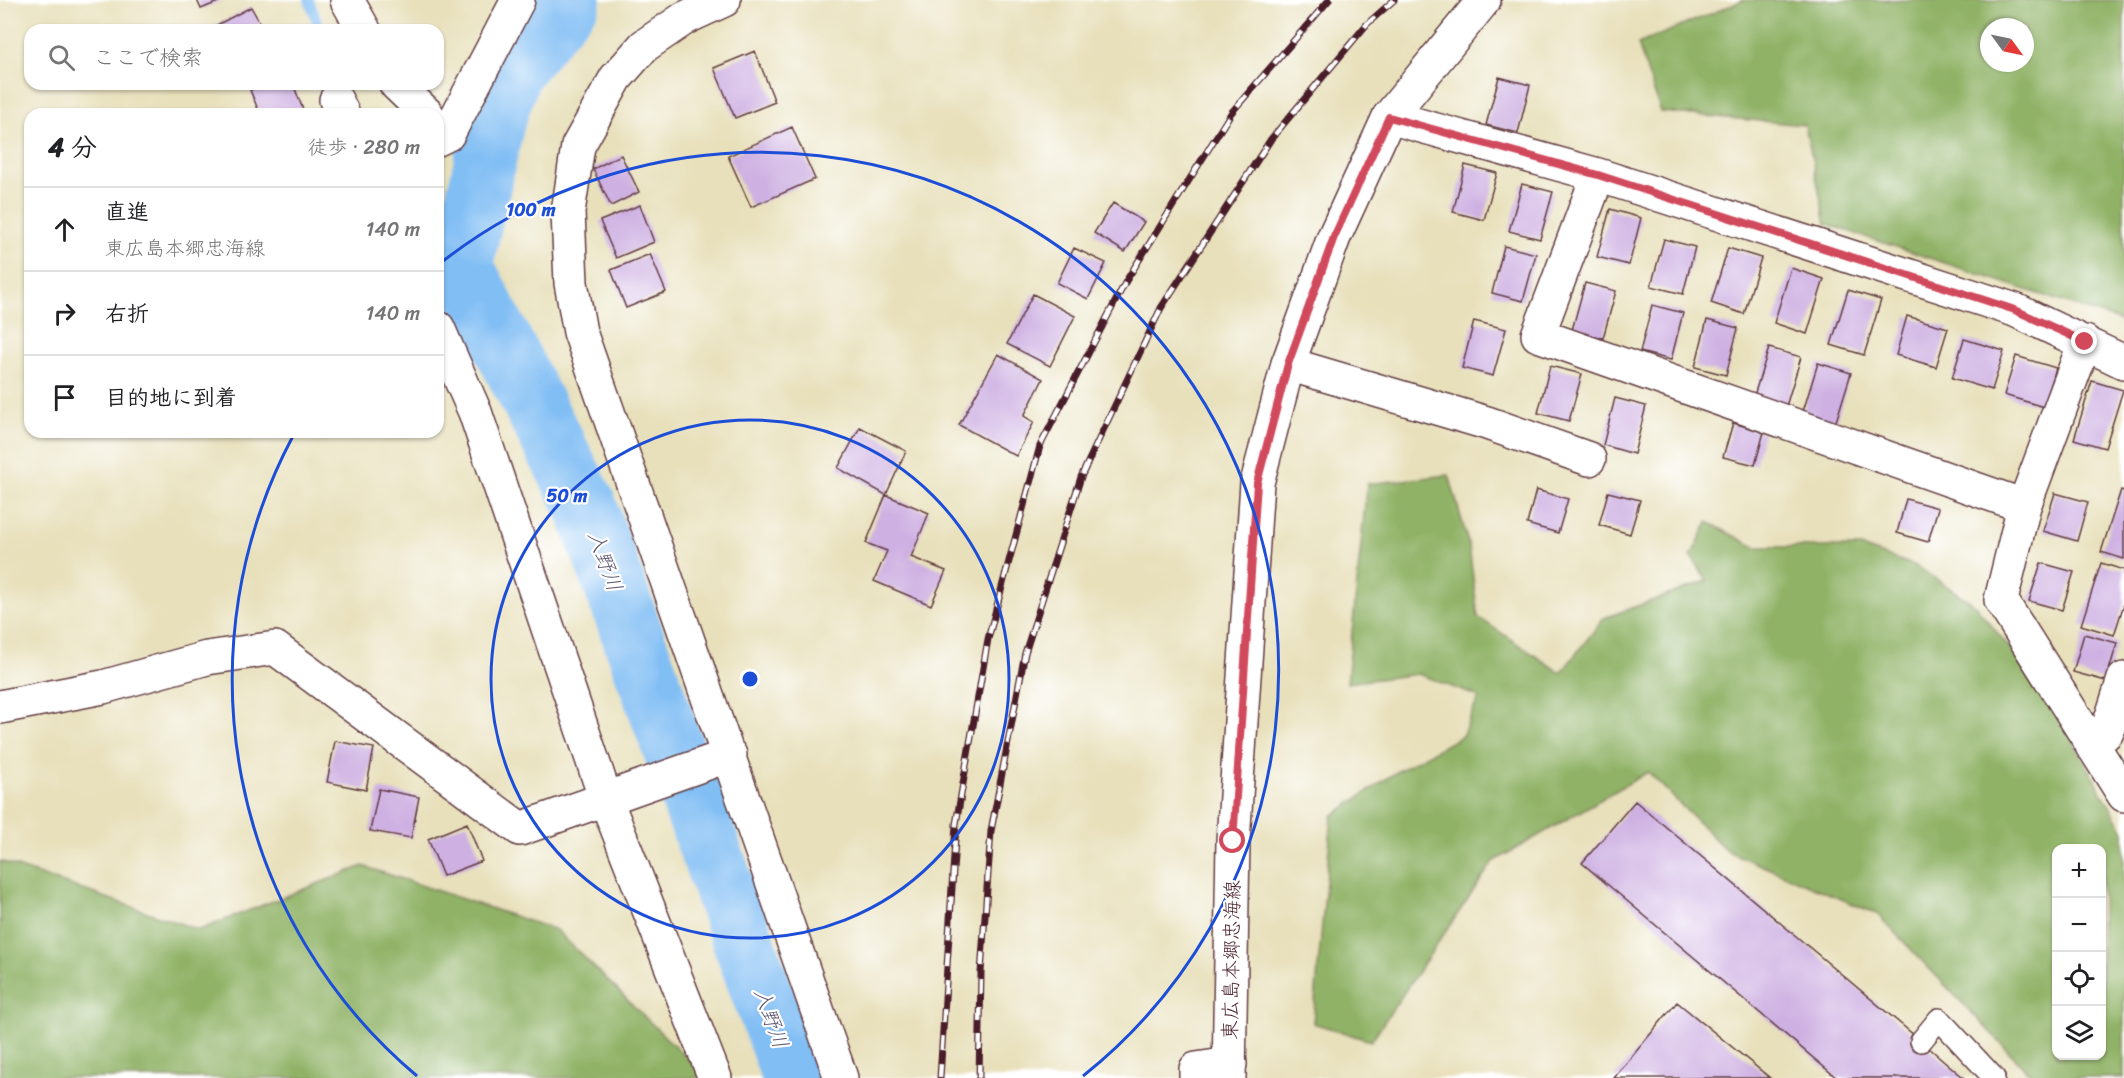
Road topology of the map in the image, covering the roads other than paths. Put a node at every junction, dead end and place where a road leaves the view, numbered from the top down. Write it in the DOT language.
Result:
graph roads {
  1 [pos="347,0"];
  2 [pos="518,0"];
  3 [pos="724,0"];
  4 [pos="1484,0"];
  5 [pos="361,24"];
  6 [pos="402,90"];
  7 [pos="419,108"];
  8 [pos="1389,117"];
  9 [pos="444,118"];
  10 [pos="1598,175"];
  11 [pos="444,342"];
  12 [pos="2085,342"];
  13 [pos="2124,362"];
  14 [pos="1288,364"];
  15 [pos="1589,459"];
  16 [pos="2024,506"];
  17 [pos="2124,679"];
  18 [pos="0,707"];
  19 [pos="2092,746"];
  20 [pos="730,755"];
  21 [pos="2124,795"];
  22 [pos="613,798"];
  23 [pos="1921,1041"];
  24 [pos="1229,1071"];
  25 [pos="715,1078"];
  26 [pos="842,1078"];
  27 [pos="1196,1078"];
  28 [pos="1994,1078"];
  1 -- 5 [label="street"];
  2 -- 9 [label="street"];
  3 -- 20 [label="street"];
  4 -- 8 [label="street, 東広島本郷忠海線"];
  6 -- 7 [label="street"];
  8 -- 10 [label="street"];
  8 -- 14 [label="street, 東広島本郷忠海線"];
  10 -- 12 [label="street"];
  10 -- 16 [label="street"];
  11 -- 22 [label="street"];
  12 -- 13 [label="street"];
  12 -- 16 [label="street"];
  14 -- 15 [label="street"];
  14 -- 24 [label="street, 東広島本郷忠海線"];
  16 -- 19 [label="street"];
  17 -- 19 [label="street"];
  18 -- 22 [label="street"];
  19 -- 21 [label="street"];
  20 -- 22 [label="street"];
  20 -- 26 [label="street"];
  22 -- 25 [label="street"];
  23 -- 28 [label="lane"];
  24 -- 27 [label="street"];
}
